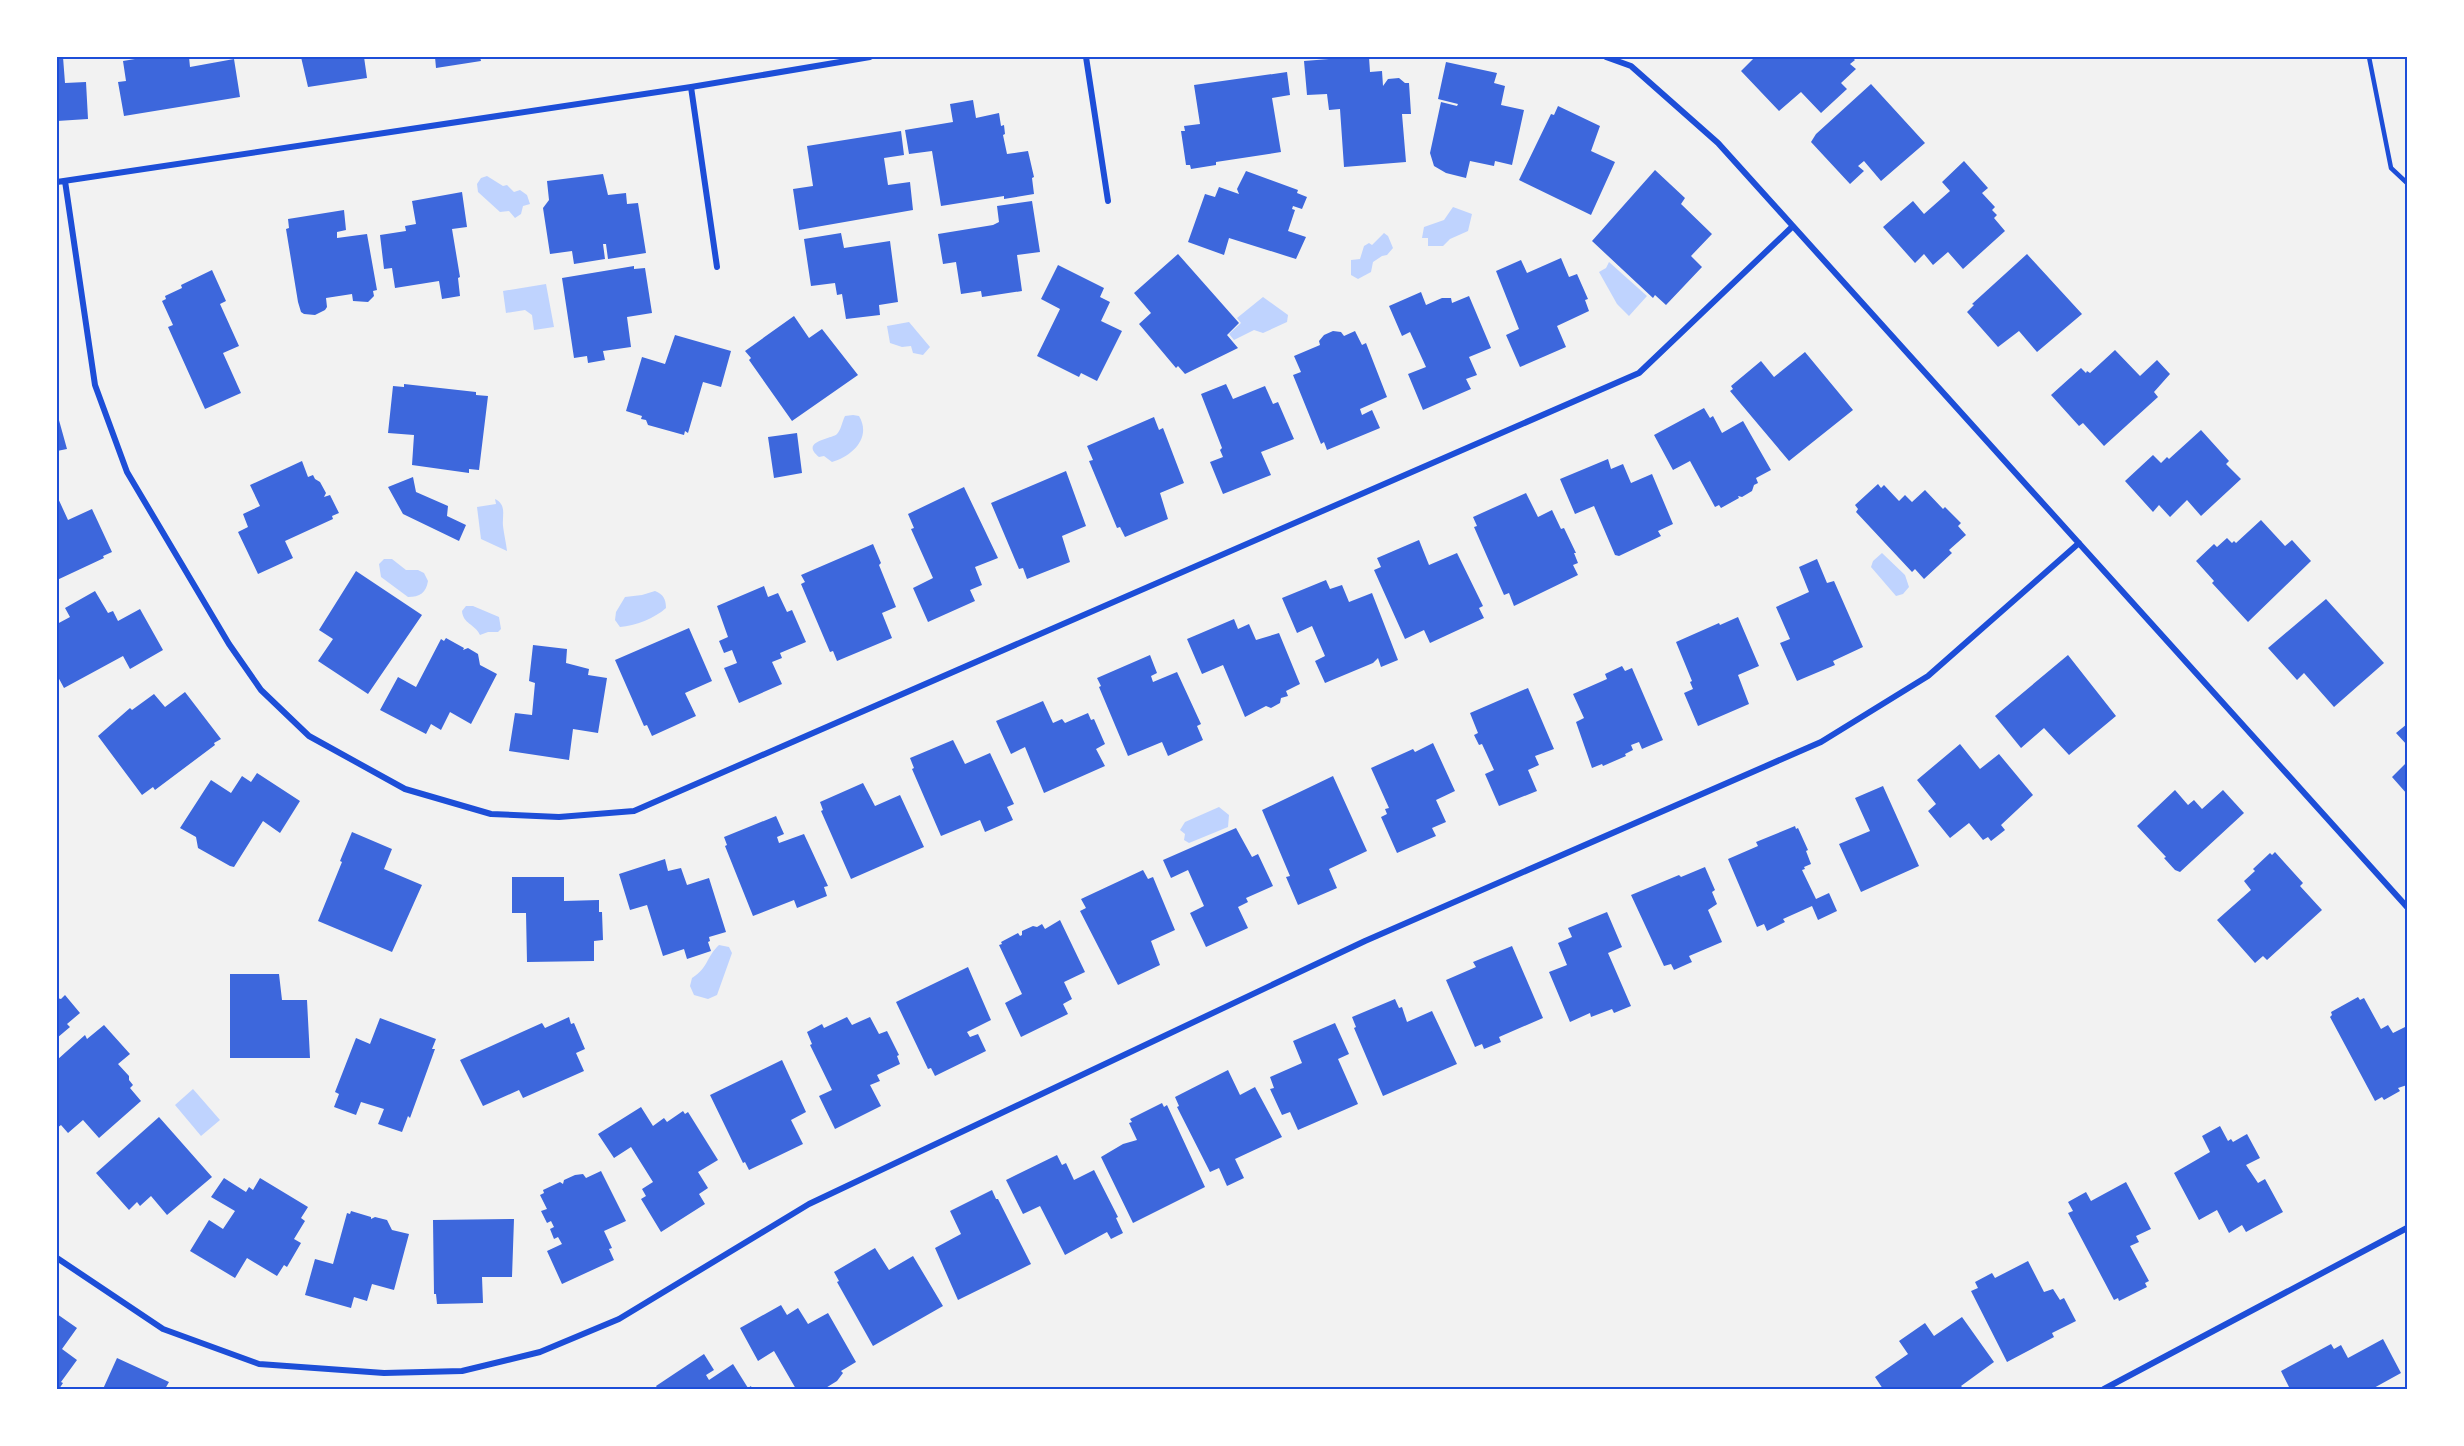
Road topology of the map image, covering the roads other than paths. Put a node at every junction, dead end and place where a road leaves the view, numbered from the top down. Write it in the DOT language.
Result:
graph roads {
  1 [pos="870,57"];
  2 [pos="1086,57"];
  3 [pos="1606,57"];
  4 [pos="2369,57"];
  5 [pos="691,87"];
  6 [pos="61,182"];
  7 [pos="2407,183"];
  8 [pos="1108,201"];
  9 [pos="1793,226"];
  10 [pos="717,267"];
  11 [pos="2079,543"];
  12 [pos="2407,907"];
  13 [pos="2407,1228"];
  14 [pos="57,1258"];
  15 [pos="2104,1389"];
  1 -- 5 [label="street"];
  2 -- 8 [label="street"];
  3 -- 9 [label="street"];
  4 -- 7 [label="lane"];
  5 -- 6 [label="street"];
  5 -- 10 [label="street"];
  6 -- 9 [label="street"];
  9 -- 11 [label="street"];
  11 -- 12 [label="street"];
  11 -- 14 [label="street"];
  13 -- 15 [label="street"];
}
